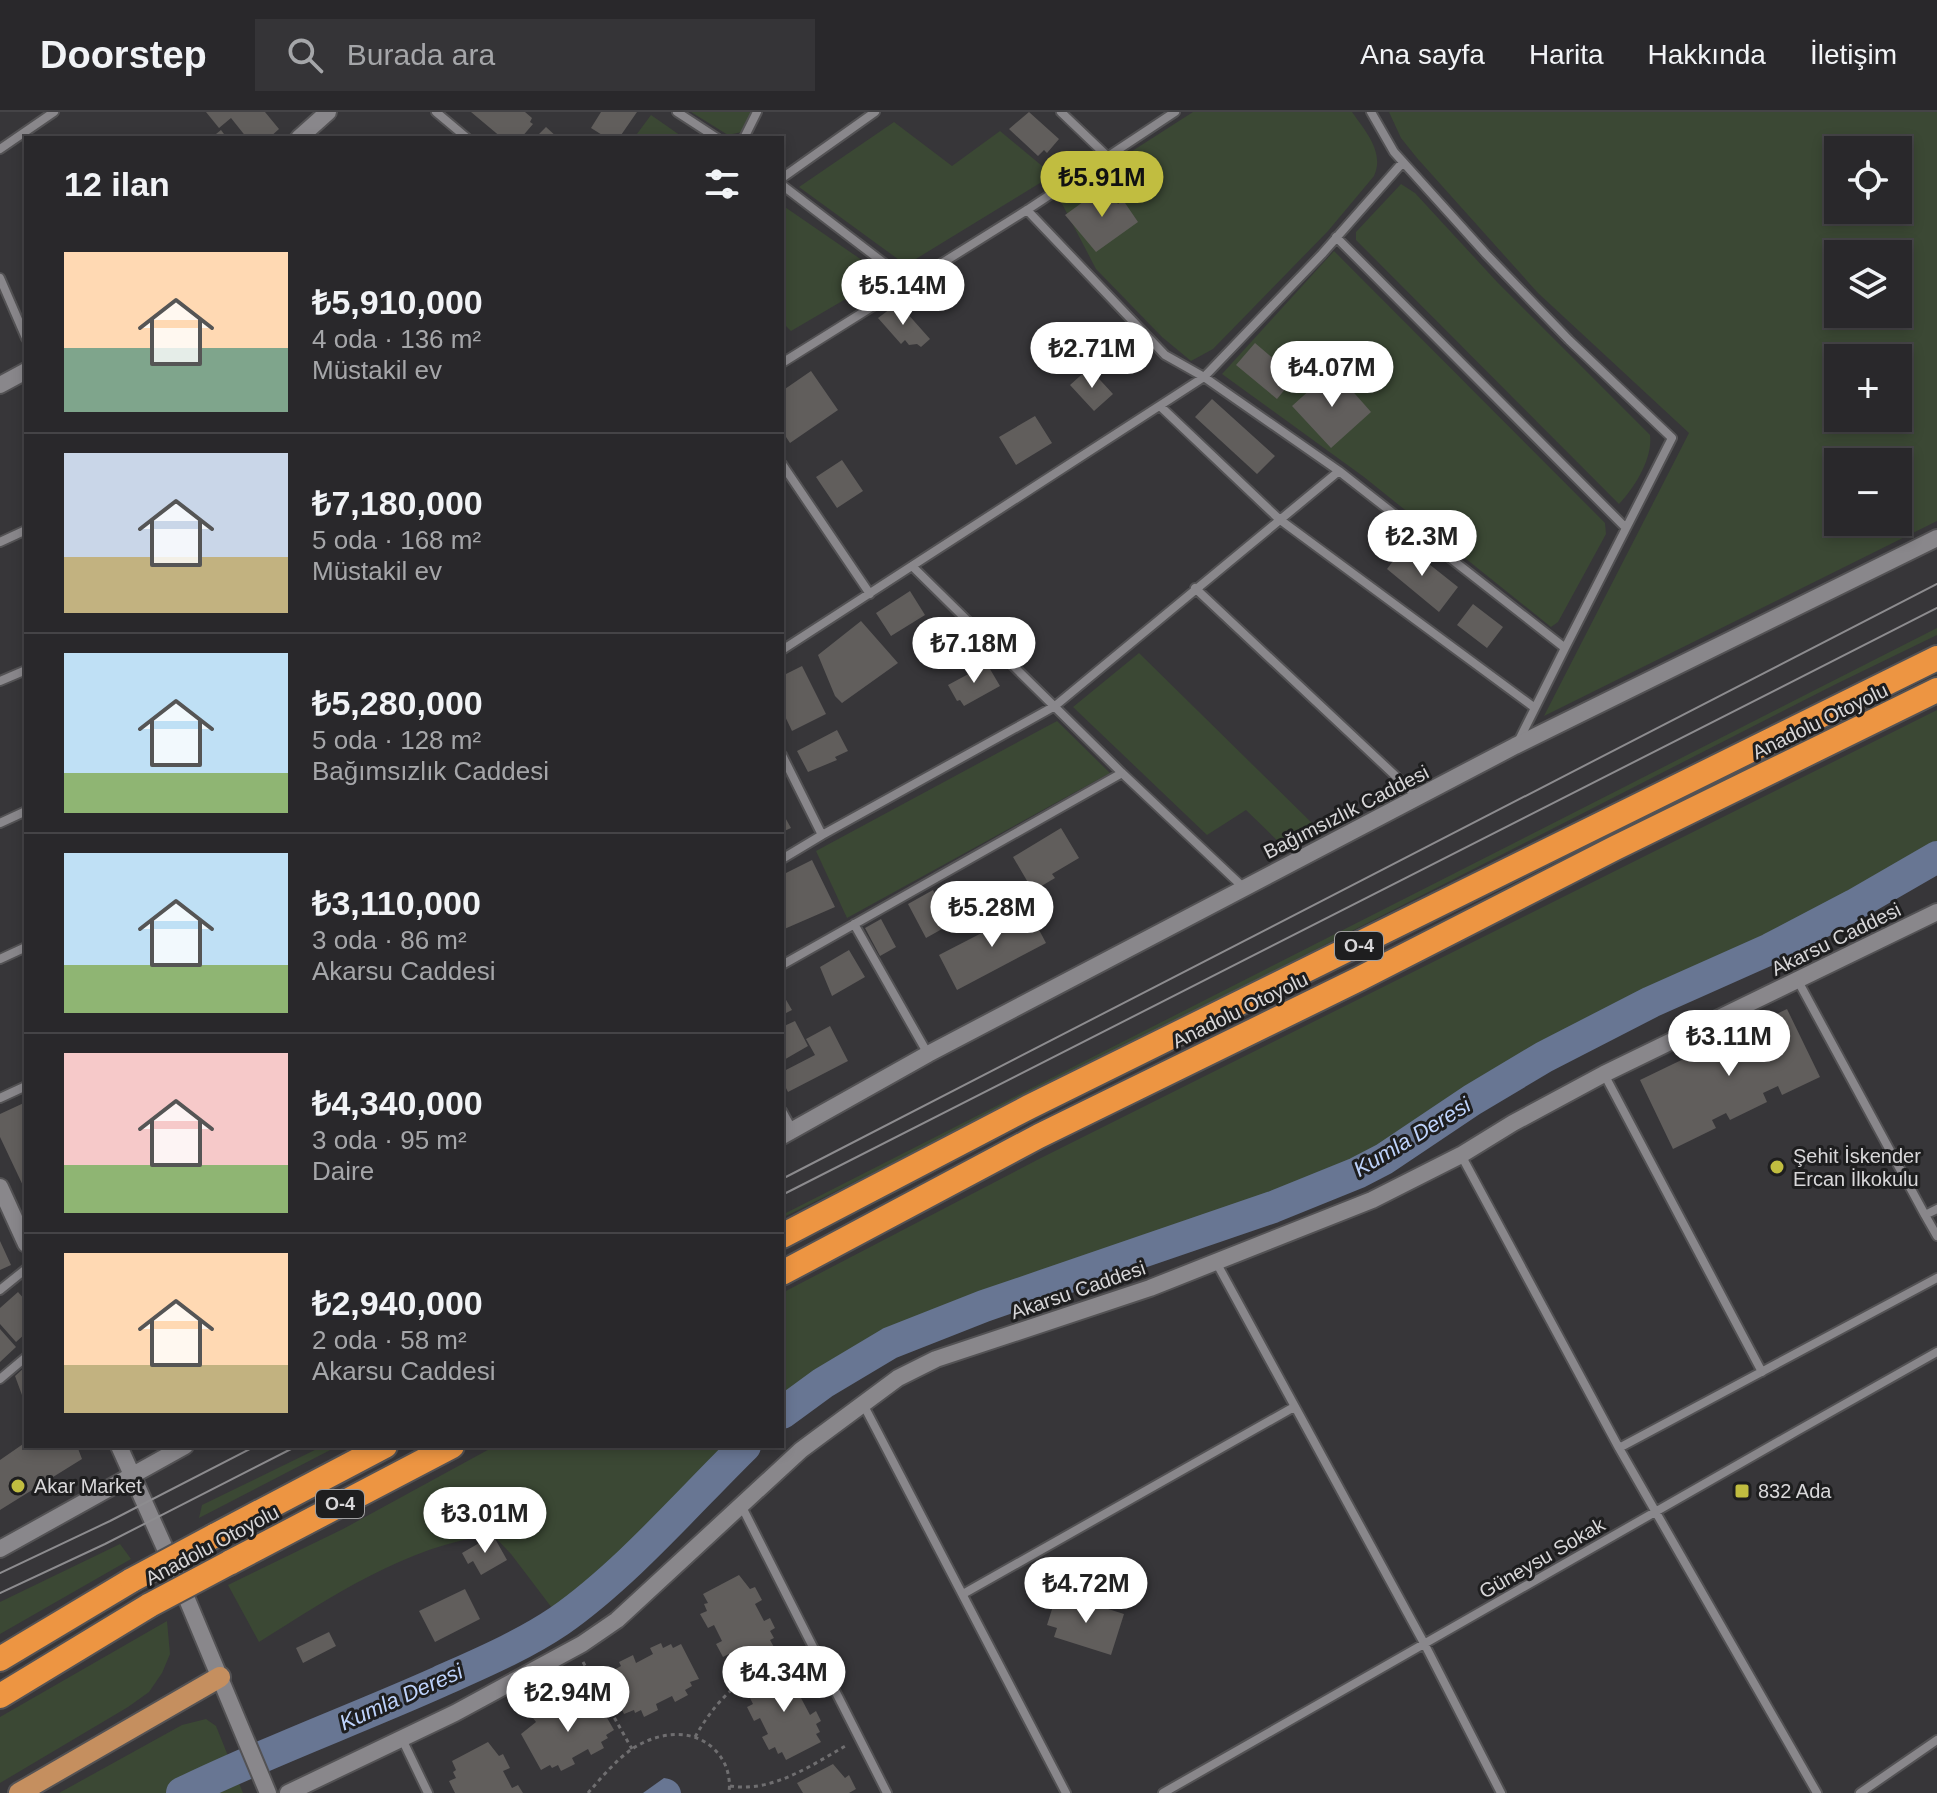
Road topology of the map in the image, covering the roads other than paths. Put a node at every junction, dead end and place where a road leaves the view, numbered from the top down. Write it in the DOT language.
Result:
graph roads {
  1 [pos="54,112"];
  2 [pos="328,112"];
  3 [pos="436,112"];
  4 [pos="677,112"];
  5 [pos="757,112"];
  6 [pos="875,112"];
  7 [pos="1061,112"];
  8 [pos="1175,112"];
  9 [pos="1371,112"];
  10 [pos="301,136"];
  11 [pos="465,136"];
  12 [pos="714,136"];
  13 [pos="745,136"];
  14 [pos="0,149"];
  15 [pos="1107,156"];
  16 [pos="1403,162"];
  17 [pos="784,177"];
  18 [pos="784,187"];
  19 [pos="1027,210"];
  20 [pos="1336,237"];
  21 [pos="0,278"];
  22 [pos="910,283"];
  23 [pos="24,333"];
  24 [pos="784,362"];
  25 [pos="24,372"];
  26 [pos="1204,377"];
  27 [pos="0,385"];
  28 [pos="1160,406"];
  29 [pos="784,467"];
  30 [pos="1339,471"];
  31 [pos="1279,519"];
  32 [pos="1626,528"];
  33 [pos="24,531"];
  34 [pos="1937,538"];
  35 [pos="0,542"];
  36 [pos="912,566"];
  37 [pos="1195,588"];
  38 [pos="870,594"];
  39 [pos="1565,648"];
  40 [pos="784,649"];
  41 [pos="1937,658"];
  42 [pos="24,671"];
  43 [pos="0,681"];
  44 [pos="1937,690"];
  45 [pos="1055,706"];
  46 [pos="1535,708"];
  47 [pos="1515,746"];
  48 [pos="784,759"];
  49 [pos="1122,773"];
  50 [pos="1418,797"];
  51 [pos="24,812"];
  52 [pos="0,823"];
  53 [pos="822,835"];
  54 [pos="784,858"];
  55 [pos="1244,888"];
  56 [pos="1937,912"];
  57 [pos="854,924"];
  58 [pos="24,948"];
  59 [pos="0,959"];
  60 [pos="784,964"];
  61 [pos="1798,981"];
  62 [pos="928,1054"];
  63 [pos="1604,1074"];
  64 [pos="24,1087"];
  65 [pos="0,1098"];
  66 [pos="787,1133"];
  67 [pos="1461,1155"];
  68 [pos="0,1187"];
  69 [pos="1937,1209"];
  70 [pos="1925,1215"];
  71 [pos="784,1235"];
  72 [pos="1937,1236"];
  73 [pos="24,1240"];
  74 [pos="1216,1262"];
  75 [pos="24,1271"];
  76 [pos="784,1272"];
  77 [pos="1937,1278"];
  78 [pos="0,1290"];
  79 [pos="1937,1352"];
  80 [pos="24,1359"];
  81 [pos="1762,1372"];
  82 [pos="0,1379"];
  83 [pos="862,1403"];
  84 [pos="1294,1407"];
  85 [pos="120,1448"];
  86 [pos="181,1448"];
  87 [pos="381,1448"];
  88 [pos="448,1448"];
  89 [pos="1619,1448"];
  90 [pos="132,1474"];
  91 [pos="741,1505"];
  92 [pos="1654,1511"];
  93 [pos="0,1549"];
  94 [pos="963,1594"];
  95 [pos="1425,1645"];
  96 [pos="0,1659"];
  97 [pos="220,1677"];
  98 [pos="0,1696"];
  99 [pos="402,1739"];
  100 [pos="1937,1740"];
  101 [pos="266,1788"];
  102 [pos="19,1793"];
  103 [pos="288,1793"];
  104 [pos="428,1793"];
  105 [pos="887,1793"];
  106 [pos="1066,1793"];
  107 [pos="1163,1793"];
  108 [pos="1501,1793"];
  109 [pos="1817,1793"];
  110 [pos="1860,1793"];
  1 -- 14 [label="street"];
  2 -- 10 [label="street"];
  3 -- 11 [label="street"];
  4 -- 12 [label="street"];
  5 -- 13 [label="street"];
  6 -- 17 [label="street"];
  7 -- 15 [label="street"];
  8 -- 15 [label="street"];
  9 -- 16 [label="street"];
  15 -- 19 [label="street"];
  16 -- 20 [label="street"];
  16 -- 32 [label="street"];
  18 -- 22 [label="street"];
  19 -- 22 [label="street"];
  19 -- 26 [label="street"];
  20 -- 26 [label="street"];
  20 -- 32 [label="street"];
  21 -- 23 [label="street"];
  22 -- 24 [label="street"];
  25 -- 27 [label="street"];
  26 -- 28 [label="street"];
  26 -- 30 [label="street"];
  28 -- 31 [label="street"];
  28 -- 36 [label="street"];
  29 -- 38 [label="street"];
  30 -- 31 [label="street"];
  30 -- 39 [label="street"];
  31 -- 37 [label="street"];
  31 -- 46 [label="street"];
  32 -- 39 [label="street"];
  33 -- 35 [label="street"];
  34 -- 47 [label="street, Bağımsızlık Caddesi"];
  36 -- 38 [label="street"];
  36 -- 45 [label="street"];
  37 -- 45 [label="street"];
  37 -- 50 [label="street"];
  38 -- 40 [label="street"];
  39 -- 46 [label="street"];
  41 -- 71 [label="highway, Anadolu Otoyolu / O-4"];
  42 -- 43 [label="street"];
  44 -- 76 [label="highway, Anadolu Otoyolu / O-4"];
  45 -- 49 [label="street"];
  45 -- 53 [label="street"];
  46 -- 47 [label="street"];
  47 -- 50 [label="street, Bağımsızlık Caddesi"];
  48 -- 53 [label="street"];
  49 -- 55 [label="street"];
  49 -- 57 [label="street"];
  50 -- 55 [label="street, Bağımsızlık Caddesi"];
  51 -- 52 [label="street"];
  53 -- 54 [label="street"];
  55 -- 62 [label="street, Bağımsızlık Caddesi"];
  56 -- 61 [label="street, Akarsu Caddesi"];
  57 -- 60 [label="street"];
  57 -- 62 [label="street"];
  58 -- 59 [label="street"];
  61 -- 63 [label="street, Akarsu Caddesi"];
  61 -- 70 [label="street"];
  62 -- 66 [label="street, Bağımsızlık Caddesi"];
  63 -- 67 [label="street, Akarsu Caddesi"];
  63 -- 81 [label="street"];
  64 -- 65 [label="street"];
  67 -- 74 [label="street, Akarsu Caddesi"];
  67 -- 89 [label="street"];
  68 -- 73 [label="street"];
  69 -- 70 [label="street"];
  70 -- 72 [label="street"];
  74 -- 83 [label="street, Akarsu Caddesi"];
  74 -- 84 [label="street"];
  75 -- 78 [label="street"];
  77 -- 81 [label="street"];
  79 -- 92 [label="street, Güneysu Sokak"];
  80 -- 82 [label="street"];
  81 -- 89 [label="street"];
  83 -- 91 [label="street, Akarsu Caddesi"];
  83 -- 94 [label="street"];
  84 -- 94 [label="street"];
  84 -- 95 [label="street"];
  85 -- 90 [label="street"];
  86 -- 90 [label="street"];
  87 -- 96 [label="highway, Anadolu Otoyolu / O-4, bridge"];
  88 -- 98 [label="highway, Anadolu Otoyolu / O-4, bridge"];
  89 -- 92 [label="street"];
  90 -- 93 [label="street"];
  90 -- 97 [label="street"];
  91 -- 99 [label="street, Akarsu Caddesi"];
  91 -- 105 [label="street"];
  92 -- 95 [label="street, Güneysu Sokak"];
  92 -- 109 [label="street"];
  94 -- 106 [label="street"];
  95 -- 107 [label="street, Güneysu Sokak"];
  95 -- 108 [label="street"];
  97 -- 101 [label="street"];
  97 -- 102 [label="main road"];
  99 -- 103 [label="street, Akarsu Caddesi"];
  99 -- 104 [label="street"];
  100 -- 110 [label="street"];
}
